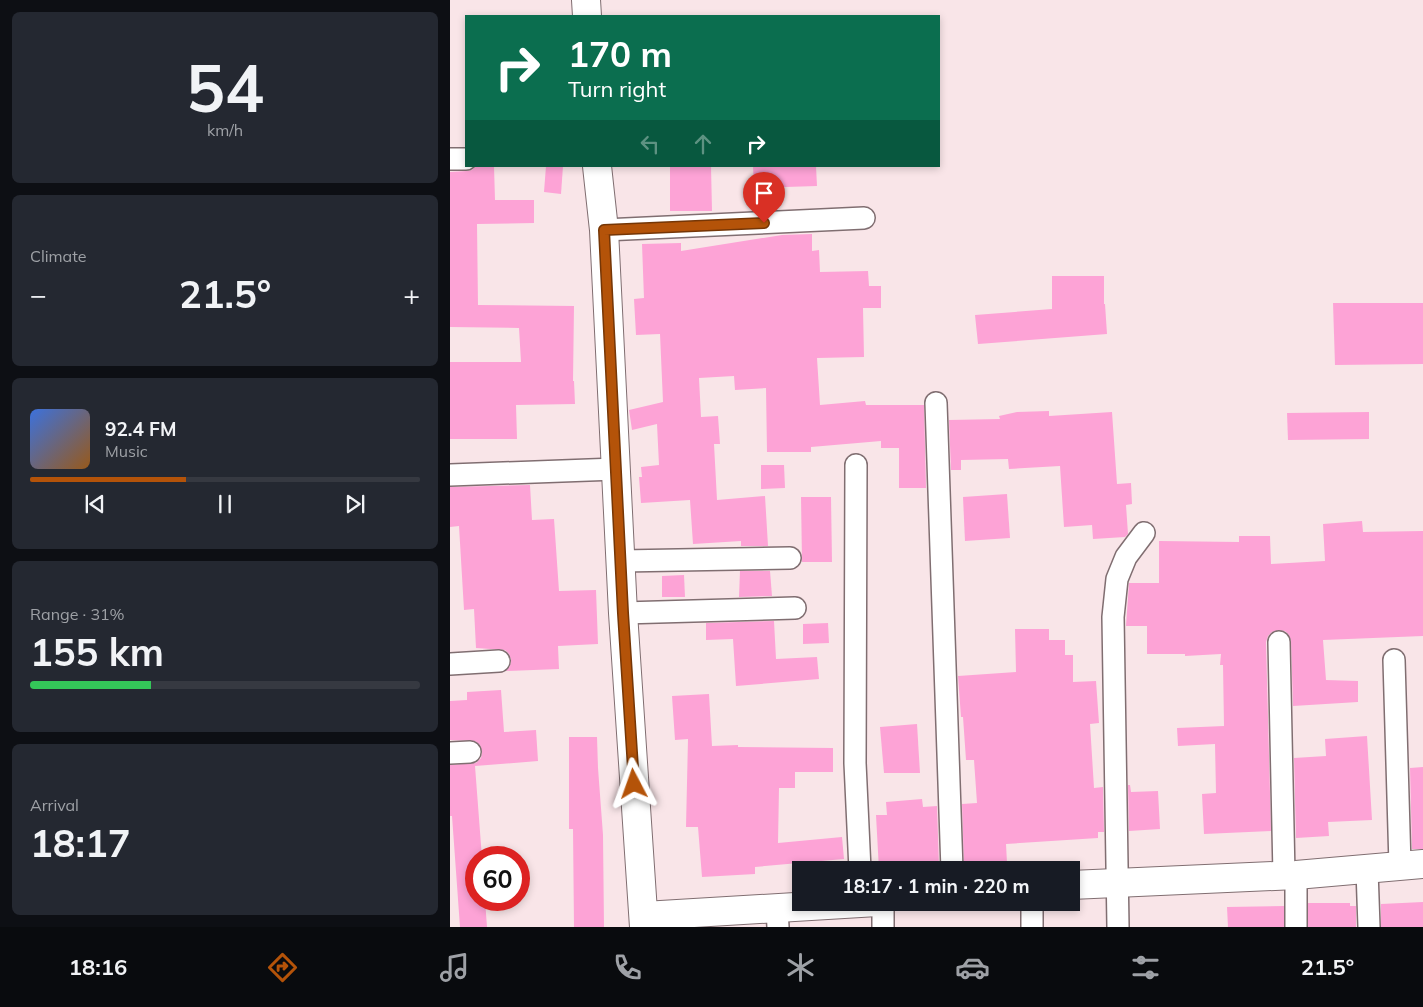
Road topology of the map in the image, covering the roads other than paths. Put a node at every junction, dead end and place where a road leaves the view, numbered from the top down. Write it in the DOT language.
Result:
graph roads {
  1 [pos="586,0"];
  2 [pos="587,15"];
  3 [pos="450,160"];
  4 [pos="465,160"];
  5 [pos="597,167"];
  6 [pos="864,218"];
  7 [pos="604,230"];
  8 [pos="936,403"];
  9 [pos="856,465"];
  10 [pos="616,470"];
  11 [pos="450,476"];
  12 [pos="1144,533"];
  13 [pos="790,558"];
  14 [pos="621,561"];
  15 [pos="795,608"];
  16 [pos="623,613"];
  17 [pos="1279,642"];
  18 [pos="1394,660"];
  19 [pos="499,661"];
  20 [pos="450,664"];
  21 [pos="860,861"];
  22 [pos="952,861"];
  23 [pos="1412,865"];
  24 [pos="1367,870"];
  25 [pos="1290,875"];
  26 [pos="1117,883"];
  27 [pos="1080,885"];
  28 [pos="821,911"];
  29 [pos="875,911"];
  30 [pos="1032,911"];
  31 [pos="777,918"];
  32 [pos="644,922"];
  33 [pos="883,927"];
  34 [pos="1032,927"];
  35 [pos="1118,927"];
  36 [pos="1296,927"];
  37 [pos="1368,927"];
  1 -- 2 [label="main road"];
  3 -- 4 [label="street"];
  5 -- 7 [label="main road"];
  6 -- 7 [label="street"];
  7 -- 10 [label="main road"];
  8 -- 22 [label="street"];
  9 -- 21 [label="street"];
  10 -- 11 [label="street"];
  10 -- 14 [label="main road"];
  12 -- 26 [label="street"];
  13 -- 14 [label="street"];
  14 -- 16 [label="main road"];
  15 -- 16 [label="street"];
  16 -- 32 [label="main road"];
  17 -- 25 [label="street"];
  18 -- 23 [label="street"];
  19 -- 20 [label="street"];
  23 -- 24 [label="main road"];
  24 -- 25 [label="main road"];
  24 -- 37 [label="street"];
  25 -- 26 [label="main road"];
  25 -- 36 [label="street"];
  26 -- 27 [label="main road"];
  26 -- 35 [label="street"];
  28 -- 31 [label="main road"];
  29 -- 33 [label="street"];
  30 -- 34 [label="street"];
  31 -- 32 [label="main road"];
}
